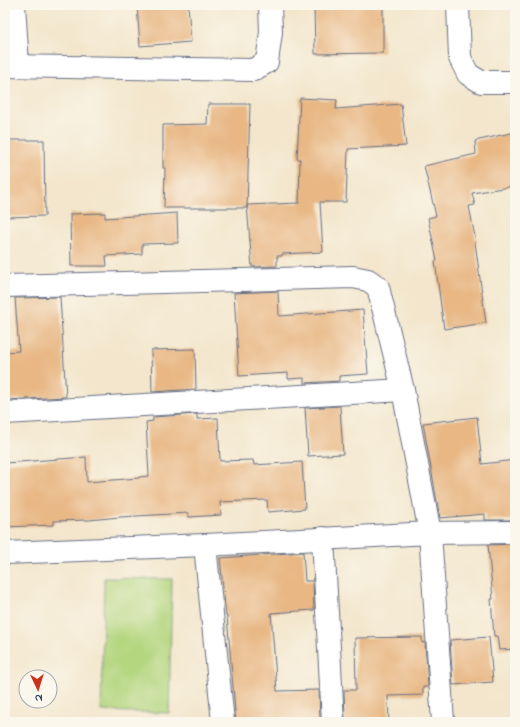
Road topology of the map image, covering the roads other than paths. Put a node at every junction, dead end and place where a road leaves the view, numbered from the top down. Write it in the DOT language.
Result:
graph roads {
  1 [pos="14,5"];
  2 [pos="270,5"];
  3 [pos="458,5"];
  4 [pos="11,66"];
  5 [pos="515,82"];
  6 [pos="5,286"];
  7 [pos="403,390"];
  8 [pos="5,413"];
  9 [pos="515,532"];
  10 [pos="430,533"];
  11 [pos="323,538"];
  12 [pos="205,545"];
  13 [pos="5,553"];
  14 [pos="223,722"];
  15 [pos="333,722"];
  16 [pos="443,722"];
  1 -- 4 [label="street"];
  2 -- 4 [label="street"];
  3 -- 5 [label="street"];
  6 -- 7 [label="street"];
  7 -- 8 [label="street"];
  7 -- 10 [label="street"];
  9 -- 10 [label="street"];
  10 -- 11 [label="street"];
  10 -- 16 [label="street"];
  11 -- 12 [label="street"];
  11 -- 15 [label="street"];
  12 -- 13 [label="street"];
  12 -- 14 [label="street"];
}
